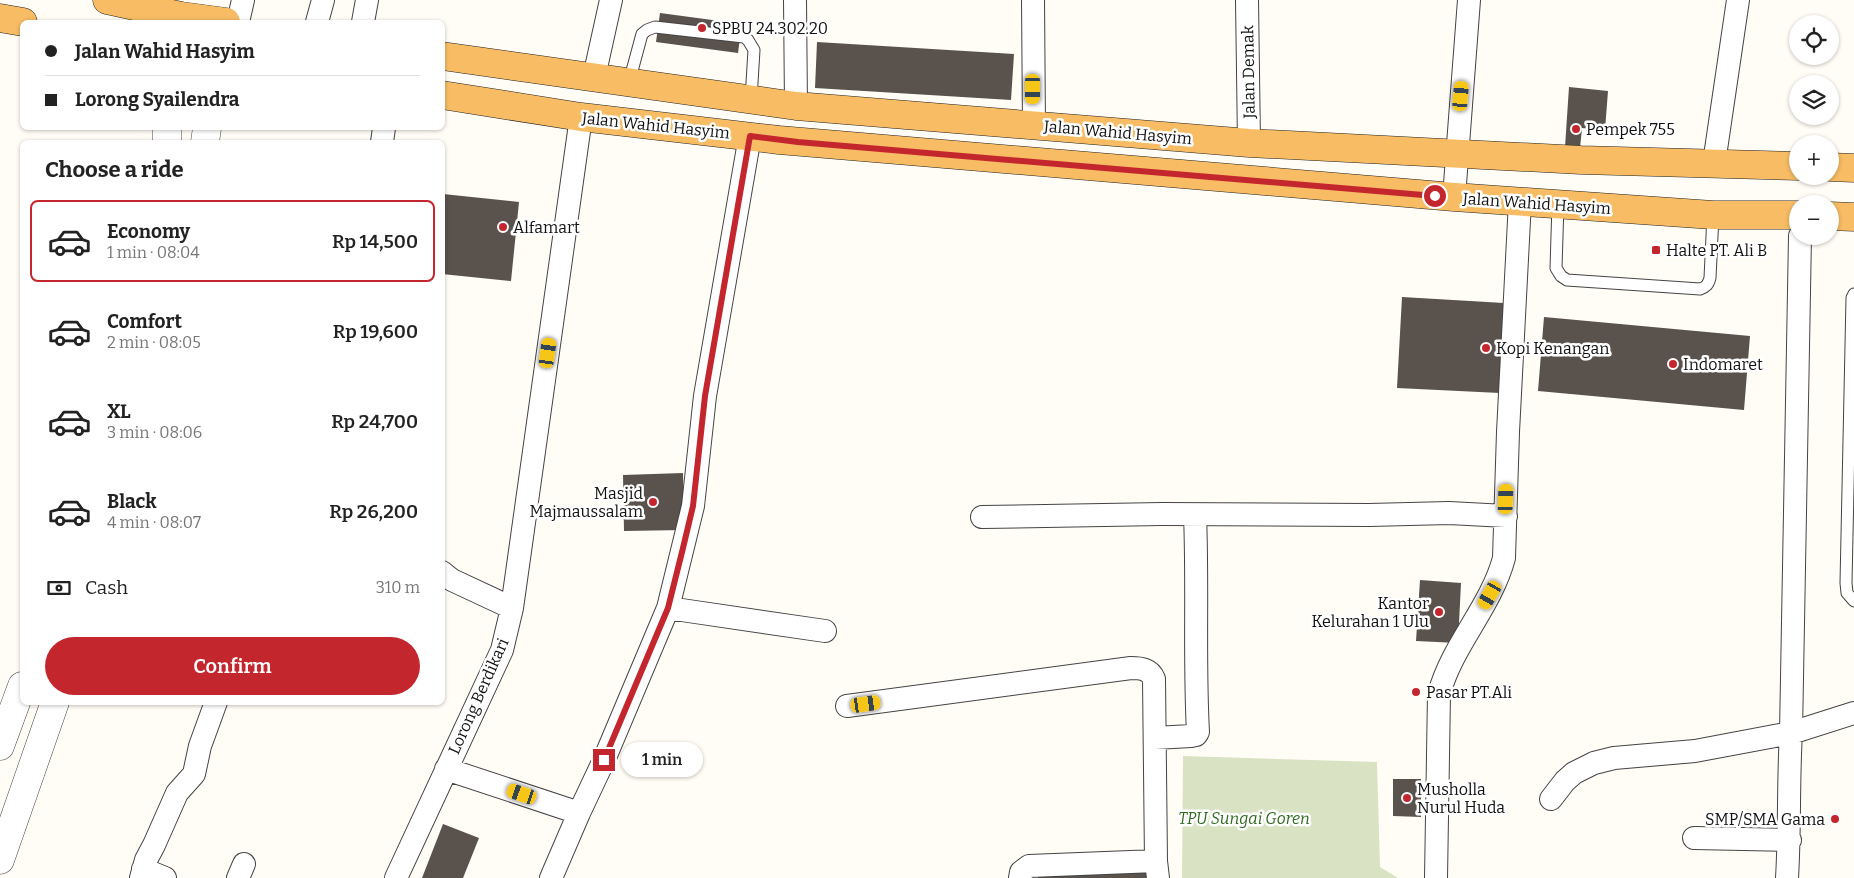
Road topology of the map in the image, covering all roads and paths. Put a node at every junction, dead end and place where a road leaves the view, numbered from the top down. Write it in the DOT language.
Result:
graph roads {
  1 [pos="107,0"];
  2 [pos="243,0"];
  3 [pos="323,0"];
  4 [pos="367,0"];
  5 [pos="611,0"];
  6 [pos="795,0"];
  7 [pos="1033,0"];
  8 [pos="1247,0"];
  9 [pos="1469,0"];
  10 [pos="1738,0"];
  11 [pos="0,18"];
  12 [pos="211,20"];
  13 [pos="238,20"];
  14 [pos="318,20"];
  15 [pos="363,20"];
  16 [pos="20,21"];
  17 [pos="445,56"];
  18 [pos="594,76"];
  19 [pos="630,82"];
  20 [pos="445,95"];
  21 [pos="751,99"];
  22 [pos="796,106"];
  23 [pos="581,117"];
  24 [pos="1034,125"];
  25 [pos="750,136"];
  26 [pos="1249,143"];
  27 [pos="1456,153"];
  28 [pos="1714,163"];
  29 [pos="1789,166"];
  30 [pos="1839,167"];
  31 [pos="1854,168"];
  32 [pos="1454,197"];
  33 [pos="1520,201"];
  34 [pos="1558,204"];
  35 [pos="1713,215"];
  36 [pos="1789,215"];
  37 [pos="1839,216"];
  38 [pos="1854,217"];
  39 [pos="1800,245"];
  40 [pos="1854,294"];
  41 [pos="1194,515"];
  42 [pos="1506,516"];
  43 [pos="982,517"];
  44 [pos="445,574"];
  45 [pos="1854,601"];
  46 [pos="512,608"];
  47 [pos="668,608"];
  48 [pos="825,630"];
  49 [pos="20,691"];
  50 [pos="54,705"];
  51 [pos="215,705"];
  52 [pos="847,706"];
  53 [pos="1854,713"];
  54 [pos="1791,733"];
  55 [pos="1155,738"];
  56 [pos="0,746"];
  57 [pos="446,769"];
  58 [pos="1550,799"];
  59 [pos="579,813"];
  60 [pos="1694,838"];
  61 [pos="1790,840"];
  62 [pos="0,860"];
  63 [pos="1157,869"];
  64 [pos="142,874"];
  65 [pos="165,878"];
  66 [pos="396,878"];
  67 [pos="551,878"];
  68 [pos="1020,878"];
  69 [pos="1436,878"];
  70 [pos="1787,878"];
  1 -- 12 [label="highway"];
  2 -- 13 [label="street"];
  3 -- 14 [label="street"];
  4 -- 15 [label="street"];
  5 -- 18 [label="street"];
  6 -- 22 [label="street"];
  7 -- 24 [label="street"];
  8 -- 26 [label="street, Jalan Demak"];
  9 -- 27 [label="street"];
  10 -- 28 [label="street"];
  11 -- 16 [label="highway"];
  17 -- 18 [label="highway, Jalan Wahid Hasyim"];
  18 -- 19 [label="highway, Jalan Wahid Hasyim"];
  19 -- 21 [label="highway, Jalan Wahid Hasyim"];
  19 -- 21 [label="lane"];
  20 -- 23 [label="highway, Jalan Wahid Hasyim"];
  21 -- 22 [label="highway, Jalan Wahid Hasyim"];
  22 -- 24 [label="highway, Jalan Wahid Hasyim"];
  23 -- 25 [label="highway, Jalan Wahid Hasyim"];
  23 -- 46 [label="street, Lorong Berdikari"];
  24 -- 26 [label="highway, Jalan Wahid Hasyim"];
  25 -- 32 [label="highway, Jalan Wahid Hasyim"];
  25 -- 47 [label="street"];
  26 -- 27 [label="highway, Jalan Wahid Hasyim"];
  27 -- 28 [label="highway, Jalan Wahid Hasyim"];
  27 -- 32 [label="street"];
  28 -- 29 [label="highway, Jalan Wahid Hasyim"];
  30 -- 31 [label="highway"];
  32 -- 33 [label="highway, Jalan Wahid Hasyim"];
  33 -- 34 [label="highway, Jalan Wahid Hasyim"];
  33 -- 42 [label="street"];
  34 -- 35 [label="highway, Jalan Wahid Hasyim"];
  34 -- 35 [label="lane"];
  35 -- 36 [label="highway, Jalan Wahid Hasyim"];
  37 -- 38 [label="highway"];
  39 -- 54 [label="street"];
  40 -- 45 [label="lane"];
  41 -- 42 [label="street"];
  41 -- 43 [label="street"];
  41 -- 55 [label="street"];
  42 -- 69 [label="street"];
  44 -- 46 [label="street"];
  46 -- 57 [label="street, Lorong Berdikari"];
  47 -- 48 [label="street"];
  47 -- 59 [label="street"];
  49 -- 56 [label="street"];
  50 -- 62 [label="street"];
  51 -- 64 [label="street"];
  52 -- 55 [label="street"];
  53 -- 54 [label="street"];
  54 -- 58 [label="street"];
  54 -- 61 [label="street"];
  55 -- 63 [label="street"];
  57 -- 59 [label="street"];
  57 -- 66 [label="street, Lorong Berdikari"];
  59 -- 67 [label="street"];
  60 -- 61 [label="street"];
  61 -- 70 [label="street"];
  63 -- 68 [label="street"];
  64 -- 65 [label="street"];
}
